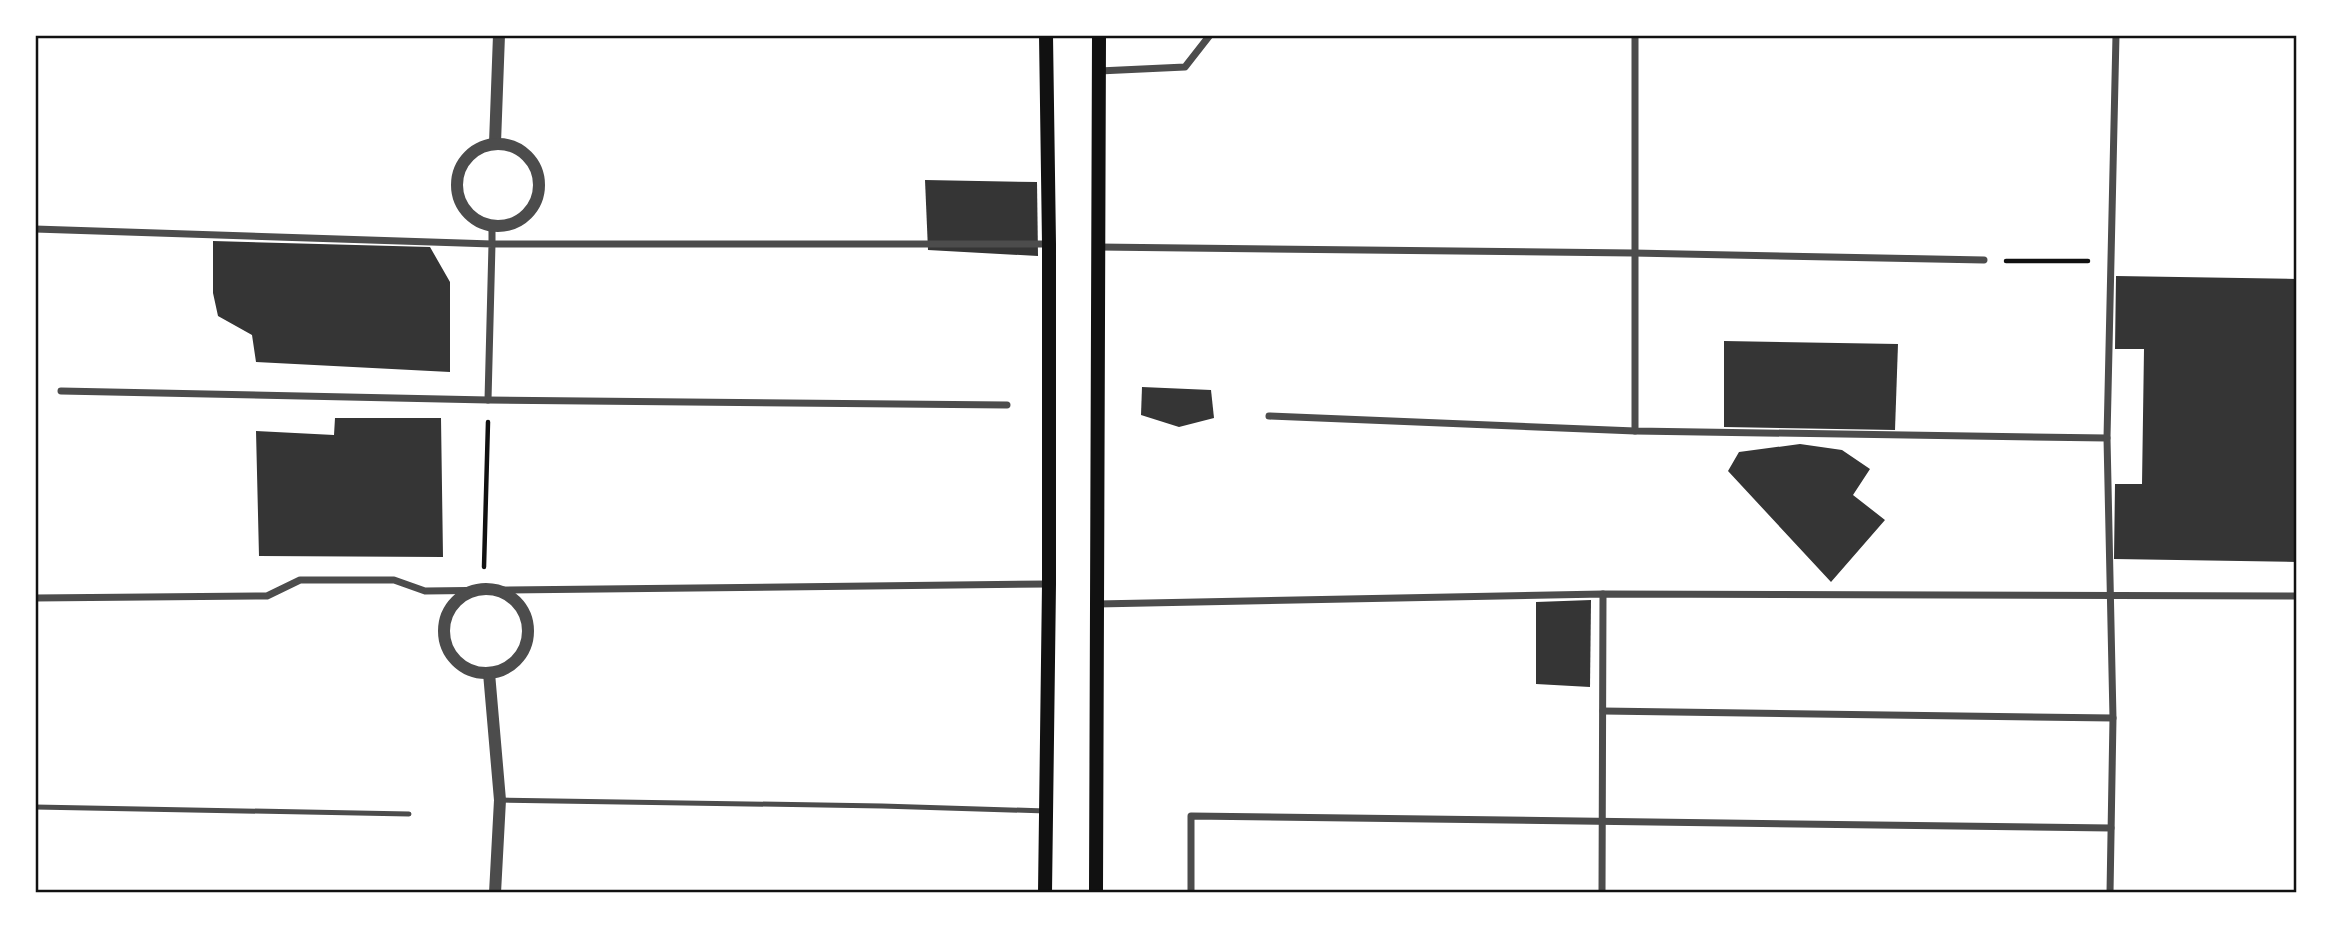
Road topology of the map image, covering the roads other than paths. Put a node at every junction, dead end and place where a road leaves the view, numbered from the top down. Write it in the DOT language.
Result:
graph roads {
  1 [pos="499,35"];
  2 [pos="1046,35"];
  3 [pos="1099,35"];
  4 [pos="1210,35"];
  5 [pos="1634,35"];
  6 [pos="2116,35"];
  7 [pos="1099,71"];
  8 [pos="495,143"];
  9 [pos="492,225"];
  10 [pos="35,229"];
  11 [pos="492,244"];
  12 [pos="1049,244"];
  13 [pos="1097,247"];
  14 [pos="1633,253"];
  15 [pos="1984,260"];
  16 [pos="61,391"];
  17 [pos="488,400"];
  18 [pos="1007,405"];
  19 [pos="1269,416"];
  20 [pos="1634,431"];
  21 [pos="2107,438"];
  22 [pos="1049,584"];
  23 [pos="483,589"];
  24 [pos="1603,594"];
  25 [pos="2109,594"];
  26 [pos="2297,596"];
  27 [pos="35,597"];
  28 [pos="1097,604"];
  29 [pos="489,673"];
  30 [pos="1603,711"];
  31 [pos="2113,718"];
  32 [pos="500,800"];
  33 [pos="35,807"];
  34 [pos="1047,811"];
  35 [pos="409,814"];
  36 [pos="1602,822"];
  37 [pos="2111,828"];
  38 [pos="495,893"];
  39 [pos="1045,893"];
  40 [pos="1096,893"];
  41 [pos="1191,893"];
  42 [pos="1602,893"];
  43 [pos="2110,893"];
  1 -- 8 [label="street"];
  2 -- 12 [label="main road"];
  3 -- 7 [label="main road"];
  4 -- 7 [label="street"];
  5 -- 14 [label="street"];
  6 -- 21 [label="street"];
  7 -- 13 [label="main road"];
  8 -- 9 [label="street"];
  8 -- 9 [label="street"];
  9 -- 11 [label="street"];
  10 -- 11 [label="street"];
  11 -- 12 [label="street"];
  11 -- 17 [label="street"];
  12 -- 22 [label="main road"];
  13 -- 14 [label="street"];
  13 -- 28 [label="main road"];
  14 -- 15 [label="street"];
  14 -- 20 [label="street"];
  16 -- 17 [label="street"];
  17 -- 18 [label="street"];
  19 -- 20 [label="street"];
  20 -- 21 [label="street"];
  21 -- 25 [label="street"];
  22 -- 23 [label="street"];
  22 -- 34 [label="main road"];
  23 -- 27 [label="street"];
  23 -- 29 [label="street"];
  23 -- 29 [label="street"];
  24 -- 25 [label="street"];
  24 -- 28 [label="street"];
  24 -- 30 [label="street"];
  25 -- 26 [label="street"];
  25 -- 31 [label="street"];
  28 -- 40 [label="main road"];
  29 -- 32 [label="street"];
  30 -- 31 [label="street"];
  30 -- 36 [label="street"];
  31 -- 37 [label="street"];
  32 -- 34 [label="lane"];
  32 -- 38 [label="street"];
  33 -- 35 [label="lane"];
  34 -- 39 [label="main road"];
  36 -- 37 [label="street"];
  36 -- 41 [label="street"];
  36 -- 42 [label="street"];
  37 -- 43 [label="street"];
}
